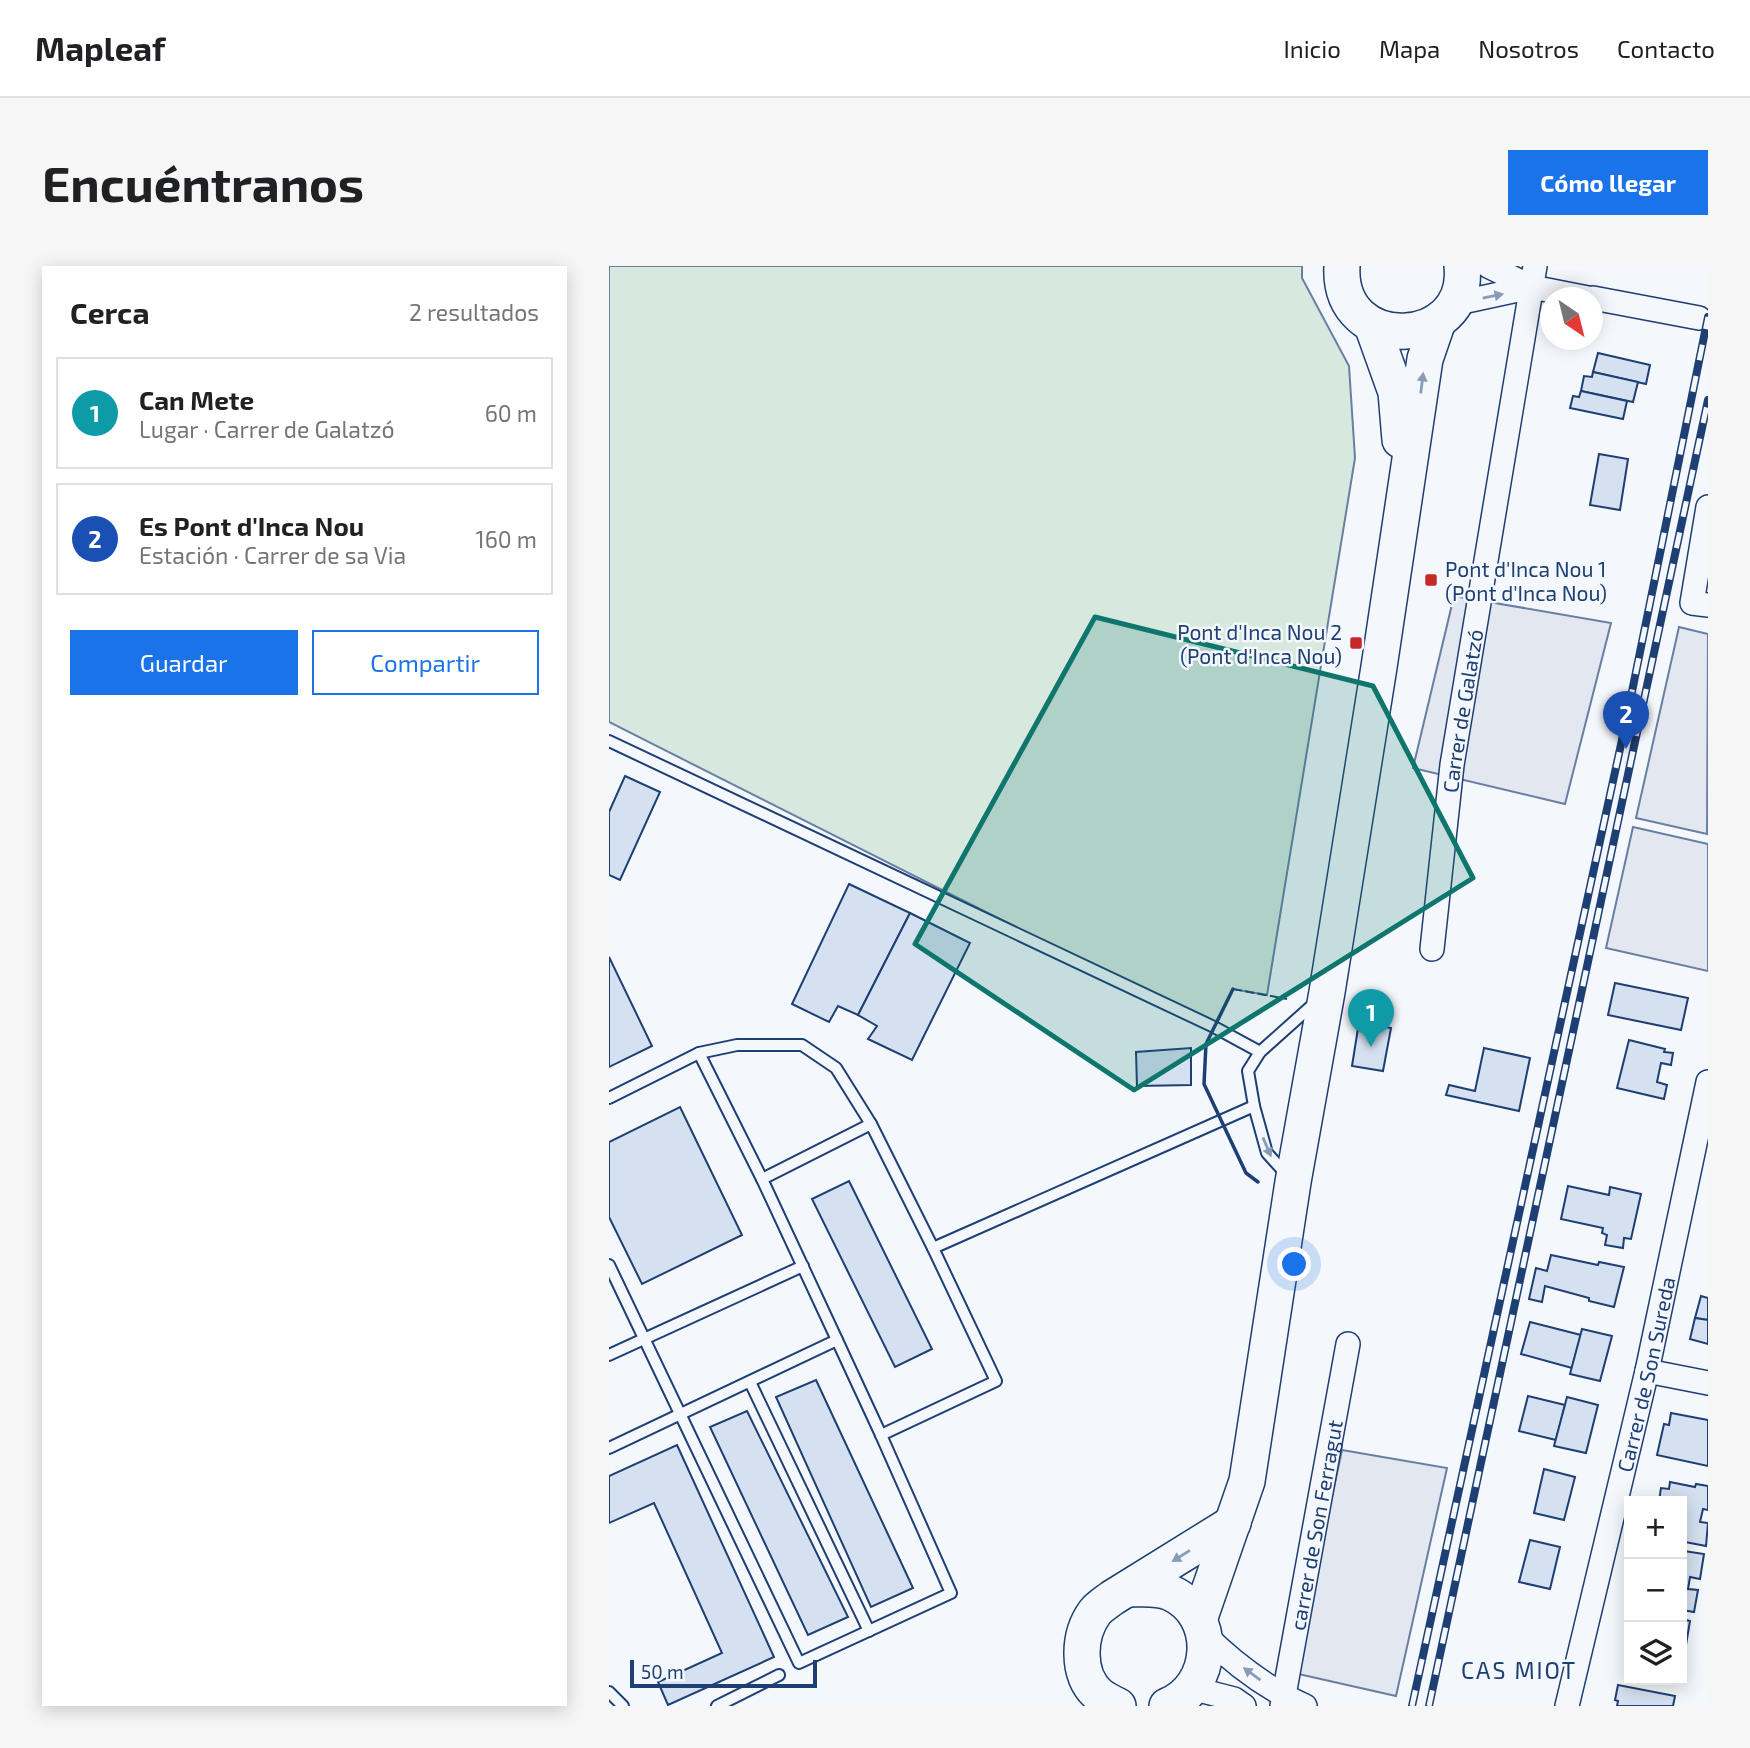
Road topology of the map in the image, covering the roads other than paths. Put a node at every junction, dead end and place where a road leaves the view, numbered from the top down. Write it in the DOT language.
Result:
graph roads {
  1 [pos="1342,266"];
  2 [pos="1462,266"];
  3 [pos="1488,266"];
  4 [pos="1534,277"];
  5 [pos="1561,287"];
  6 [pos="1603,300"];
  7 [pos="1446,312"];
  8 [pos="1699,318"];
  9 [pos="1372,325"];
  10 [pos="1406,475"];
  11 [pos="1708,507"];
  12 [pos="1700,604"];
  13 [pos="609,741"];
  14 [pos="1431,949"];
  15 [pos="1327,992"];
  16 [pos="1260,1052"];
  17 [pos="699,1053"];
  18 [pos="1708,1083"];
  19 [pos="609,1098"];
  20 [pos="1254,1106"];
  21 [pos="871,1124"];
  22 [pos="762,1179"];
  23 [pos="1293,1182"];
  24 [pos="933,1248"];
  25 [pos="609,1265"];
  26 [pos="803,1266"];
  27 [pos="644,1339"];
  28 [pos="837,1340"];
  29 [pos="1349,1345"];
  30 [pos="609,1355"];
  31 [pos="1647,1371"];
  32 [pos="750,1382"];
  33 [pos="1708,1383"];
  34 [pos="680,1414"];
  35 [pos="881,1435"];
  36 [pos="609,1448"];
  37 [pos="1233,1523"];
  38 [pos="1128,1590"];
  39 [pos="1202,1627"];
  40 [pos="869,1631"];
  41 [pos="779,1675"];
  42 [pos="609,1692"];
  43 [pos="1182,1699"];
  44 [pos="1283,1701"];
  45 [pos="623,1706"];
  46 [pos="717,1706"];
  47 [pos="1118,1706"];
  48 [pos="1244,1706"];
  49 [pos="1305,1706"];
  50 [pos="1567,1706"];
  1 -- 9 [label="main road"];
  2 -- 7 [label="main road"];
  3 -- 4 [label="street"];
  4 -- 5 [label="street"];
  7 -- 4 [label="street, one-way"];
  4 -- 14 [label="street, Carrer de Galatzó"];
  6 -- 8 [label="street"];
  7 -- 9 [label="main road"];
  10 -- 7 [label="main road, one-way"];
  9 -- 10 [label="main road"];
  10 -- 15 [label="main road"];
  11 -- 12 [label="street"];
  13 -- 16 [label="lane"];
  15 -- 16 [label="lane"];
  15 -- 23 [label="main road"];
  16 -- 20 [label="lane"];
  17 -- 19 [label="lane"];
  17 -- 21 [label="lane"];
  17 -- 22 [label="lane"];
  18 -- 31 [label="street, Carrer de Son Sureda"];
  20 -- 23 [label="lane, one-way"];
  20 -- 24 [label="lane"];
  21 -- 22 [label="lane"];
  21 -- 24 [label="lane"];
  22 -- 26 [label="lane"];
  23 -- 37 [label="main road"];
  24 -- 35 [label="lane"];
  25 -- 27 [label="lane"];
  26 -- 27 [label="lane"];
  26 -- 28 [label="lane"];
  27 -- 30 [label="lane"];
  27 -- 34 [label="lane"];
  28 -- 32 [label="lane"];
  28 -- 35 [label="lane"];
  29 -- 44 [label="street, carrer de Son Ferragut"];
  31 -- 33 [label="street"];
  31 -- 50 [label="street, Carrer de Son Sureda"];
  32 -- 34 [label="lane"];
  32 -- 40 [label="lane"];
  34 -- 36 [label="lane"];
  34 -- 40 [label="lane"];
  35 -- 40 [label="lane"];
  37 -- 38 [label="main road, one-way"];
  37 -- 39 [label="main road"];
  38 -- 39 [label="main road"];
  38 -- 47 [label="main road"];
  39 -- 43 [label="main road"];
  44 -- 39 [label="street, one-way"];
  41 -- 46 [label="lane"];
  42 -- 45 [label="lane"];
  43 -- 48 [label="street"];
  44 -- 49 [label="street"];
}
